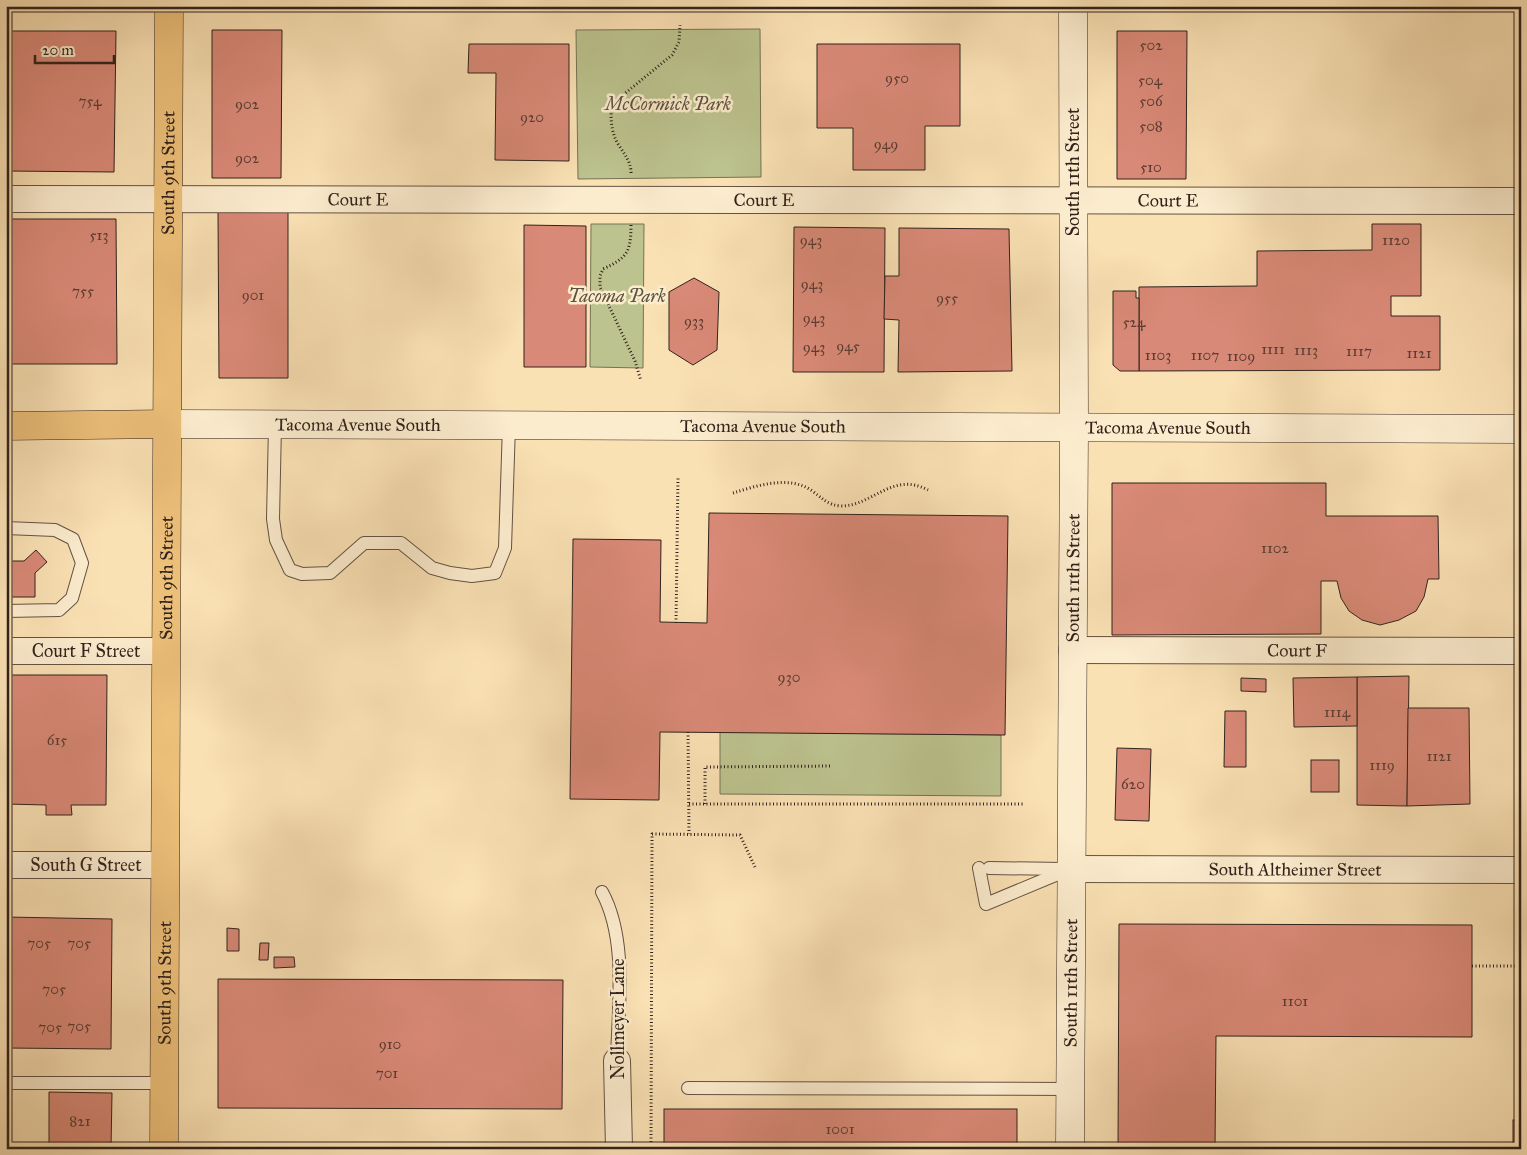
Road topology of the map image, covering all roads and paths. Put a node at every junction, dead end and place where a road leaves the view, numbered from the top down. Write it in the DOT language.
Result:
graph roads {
  1 [pos="169,6"];
  2 [pos="1073,6"];
  3 [pos="680,24"];
  4 [pos="6,198"];
  5 [pos="168,200"];
  6 [pos="631,201"];
  7 [pos="1521,201"];
  8 [pos="1074,202"];
  9 [pos="642,381"];
  10 [pos="167,424"];
  11 [pos="275,425"];
  12 [pos="508,425"];
  13 [pos="6,426"];
  14 [pos="1074,428"];
  15 [pos="1521,429"];
  16 [pos="678,477"];
  17 [pos="928,490"];
  18 [pos="732,493"];
  19 [pos="6,528"];
  20 [pos="6,611"];
  21 [pos="676,623"];
  22 [pos="1072,650"];
  23 [pos="166,651"];
  24 [pos="1521,651"];
  25 [pos="6,652"];
  26 [pos="688,732"];
  27 [pos="832,766"];
  28 [pos="689,804"];
  29 [pos="705,804"];
  30 [pos="1023,804"];
  31 [pos="689,834"];
  32 [pos="6,865"];
  33 [pos="165,866"];
  34 [pos="755,867"];
  35 [pos="1070,869"];
  36 [pos="1521,870"];
  37 [pos="602,892"];
  38 [pos="1472,966"];
  39 [pos="1521,966"];
  40 [pos="617,1061"];
  41 [pos="6,1083"];
  42 [pos="164,1083"];
  43 [pos="688,1088"];
  44 [pos="1070,1089"];
  45 [pos="164,1149"];
  46 [pos="619,1149"];
  47 [pos="651,1149"];
  48 [pos="1070,1149"];
  1 -- 5 [label="main road, South 9th Street"];
  2 -- 8 [label="main road, South 11th Street"];
  3 -- 6 [label="path"];
  4 -- 5 [label="street, Court E"];
  5 -- 6 [label="street, Court E"];
  5 -- 10 [label="main road, South 9th Street"];
  6 -- 8 [label="street, Court E"];
  6 -- 9 [label="path"];
  7 -- 8 [label="street, Court E"];
  8 -- 14 [label="main road, South 11th Street"];
  10 -- 11 [label="main road, Tacoma Avenue South"];
  10 -- 13 [label="main road, Tacoma Avenue South"];
  10 -- 23 [label="main road, South 9th Street"];
  11 -- 12 [label="main road, Tacoma Avenue South"];
  11 -- 12 [label="lane"];
  12 -- 14 [label="main road, Tacoma Avenue South"];
  14 -- 15 [label="main road, Tacoma Avenue South"];
  14 -- 22 [label="main road, South 11th Street"];
  16 -- 21 [label="path"];
  17 -- 18 [label="path"];
  19 -- 20 [label="lane"];
  22 -- 24 [label="street, Court F"];
  22 -- 35 [label="main road, South 11th Street"];
  23 -- 25 [label="street, Court F Street"];
  23 -- 33 [label="main road, South 9th Street"];
  26 -- 28 [label="path"];
  27 -- 29 [label="path"];
  28 -- 29 [label="path"];
  28 -- 31 [label="path"];
  29 -- 30 [label="path"];
  31 -- 34 [label="path"];
  31 -- 47 [label="path"];
  32 -- 33 [label="street, South G Street"];
  33 -- 42 [label="main road, South 9th Street"];
  35 -- 35 [label="lane"];
  35 -- 36 [label="street, South Altheimer Street"];
  35 -- 44 [label="main road, South 11th Street"];
  37 -- 40 [label="lane, Nollmeyer Lane"];
  38 -- 39 [label="path"];
  40 -- 46 [label="street, Nollmeyer Lane"];
  41 -- 42 [label="lane"];
  42 -- 45 [label="main road, South 9th Street"];
  43 -- 44 [label="lane"];
  44 -- 48 [label="main road, South 11th Street"];
}
